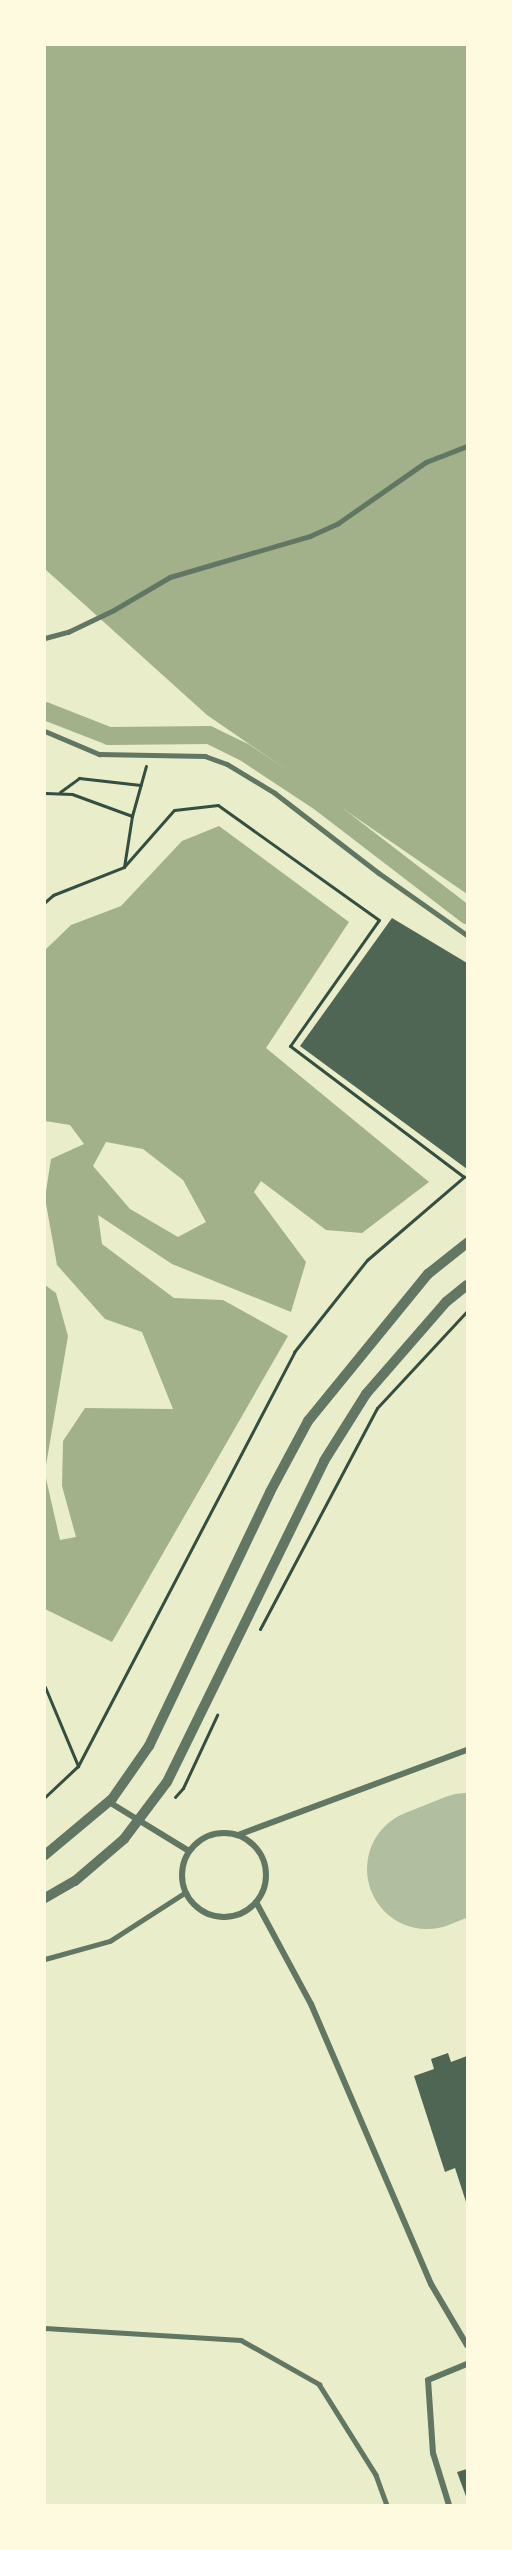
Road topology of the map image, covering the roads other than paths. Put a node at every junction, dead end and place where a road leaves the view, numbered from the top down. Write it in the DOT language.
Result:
graph roads {
  1 [pos="467,446"];
  2 [pos="45,638"];
  3 [pos="45,731"];
  4 [pos="467,935"];
  5 [pos="467,1243"];
  6 [pos="467,1285"];
  7 [pos="467,1750"];
  8 [pos="109,1802"];
  9 [pos="138,1821"];
  10 [pos="238,1835"];
  11 [pos="189,1851"];
  12 [pos="45,1855"];
  13 [pos="186,1892"];
  14 [pos="45,1898"];
  15 [pos="256,1902"];
  16 [pos="45,1959"];
  17 [pos="45,2328"];
  18 [pos="467,2345"];
  19 [pos="467,2364"];
  20 [pos="387,2505"];
  21 [pos="450,2505"];
  1 -- 2 [label="lane"];
  3 -- 4 [label="lane"];
  5 -- 8 [label="street"];
  6 -- 9 [label="street"];
  7 -- 10 [label="street"];
  8 -- 9 [label="street"];
  8 -- 12 [label="street"];
  9 -- 11 [label="street"];
  9 -- 14 [label="street"];
  10 -- 11 [label="street"];
  10 -- 15 [label="street"];
  11 -- 13 [label="street"];
  13 -- 15 [label="street"];
  13 -- 16 [label="lane"];
  15 -- 18 [label="street"];
  17 -- 20 [label="lane"];
  19 -- 21 [label="street"];
}
